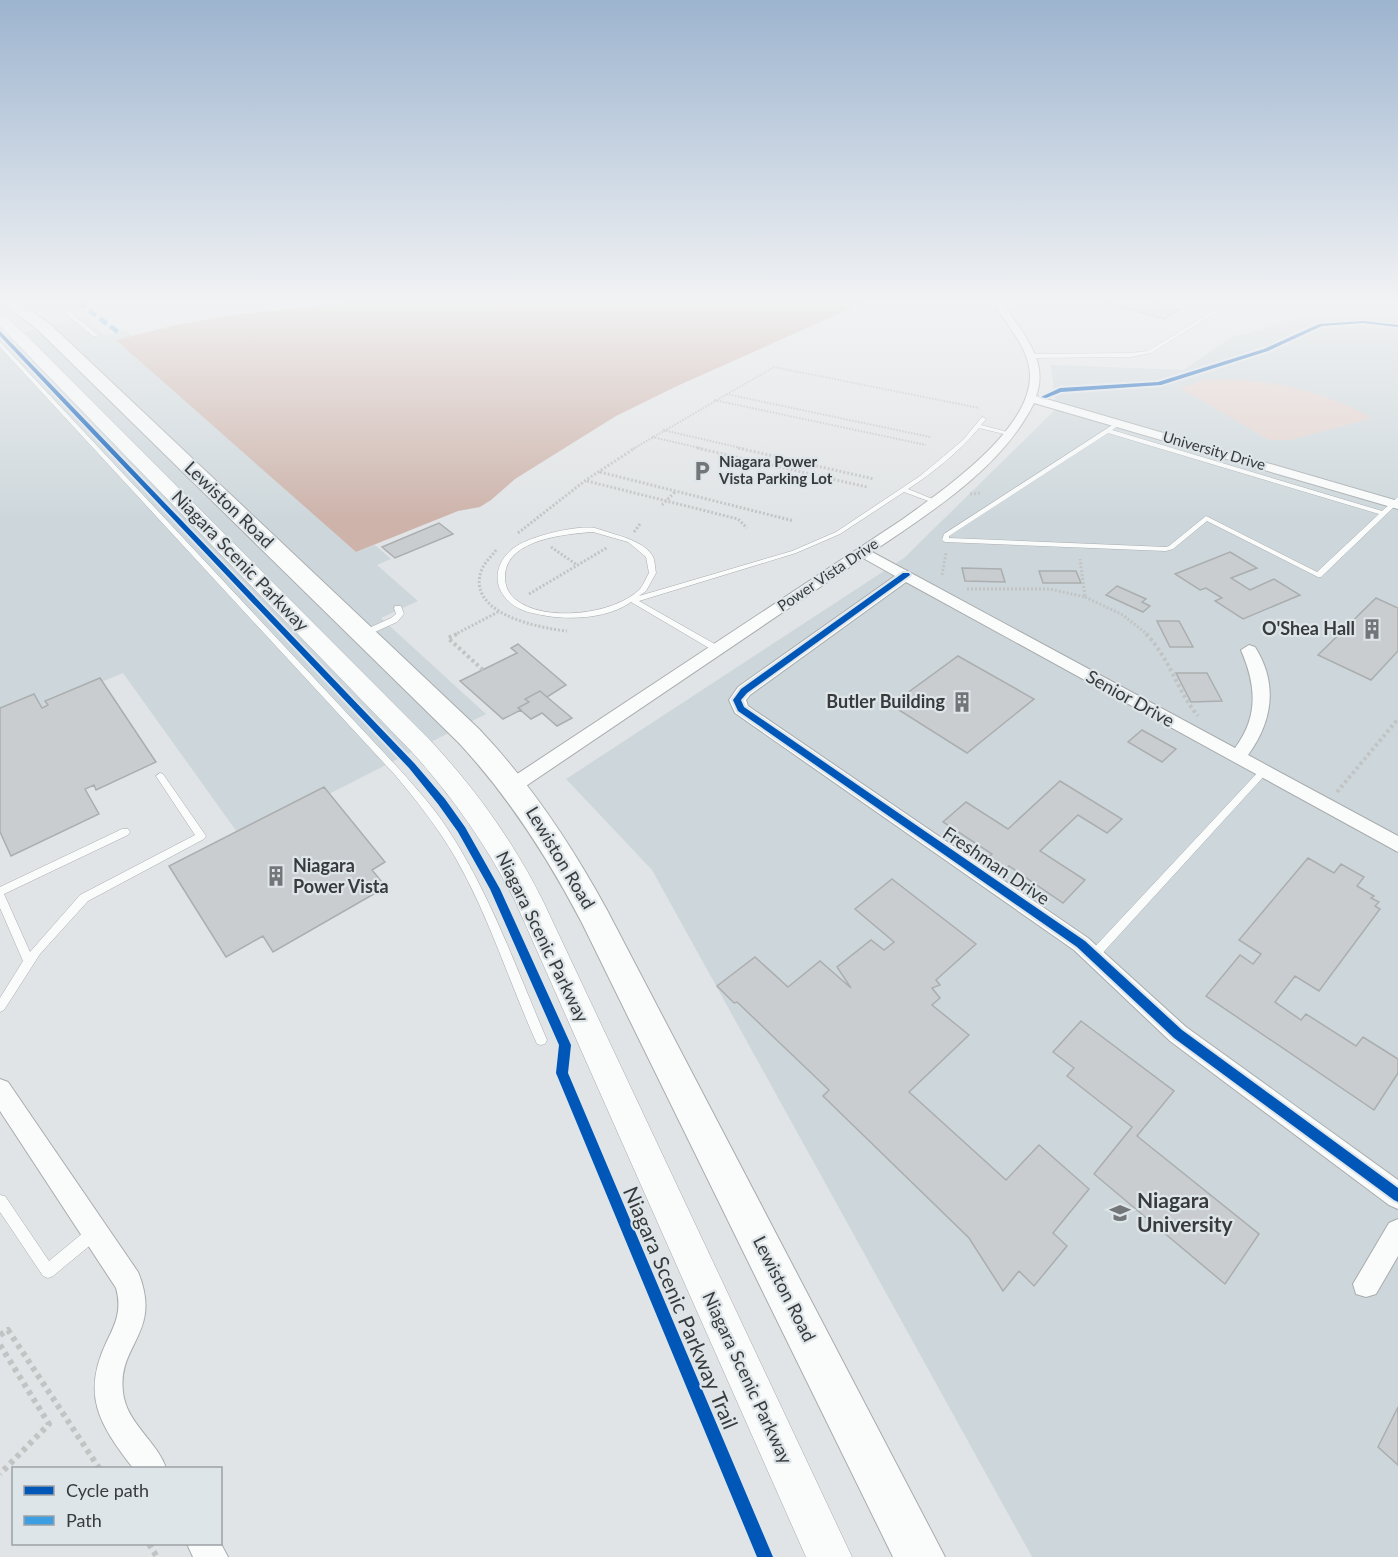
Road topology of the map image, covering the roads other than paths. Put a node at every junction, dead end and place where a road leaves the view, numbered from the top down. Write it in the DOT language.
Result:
graph roads {
  1 [pos="28,375"];
  2 [pos="57,375"];
  3 [pos="93,375"];
  4 [pos="1034,375"];
  5 [pos="1030,398"];
  6 [pos="983,419"];
  7 [pos="978,426"];
  8 [pos="1113,427"];
  9 [pos="1008,433"];
  10 [pos="1192,444"];
  11 [pos="1181,452"];
  12 [pos="1263,471"];
  13 [pos="904,490"];
  14 [pos="933,501"];
  15 [pos="1396,502"];
  16 [pos="1383,513"];
  17 [pos="862,552"];
  18 [pos="906,576"];
  19 [pos="633,600"];
  20 [pos="398,608"];
  21 [pos="363,634"];
  22 [pos="717,649"];
  23 [pos="1249,650"];
  24 [pos="1237,758"];
  25 [pos="1263,772"];
  26 [pos="160,776"];
  27 [pos="514,785"];
  28 [pos="125,832"];
  29 [pos="1398,845"];
  30 [pos="0,894"];
  31 [pos="1094,955"];
  32 [pos="29,962"];
  33 [pos="0,1007"];
  34 [pos="541,1040"];
  35 [pos="0,1090"];
  36 [pos="1398,1196"];
  37 [pos="0,1201"];
  38 [pos="95,1232"];
  39 [pos="1398,1232"];
  40 [pos="1366,1284"];
  41 [pos="150,1467"];
  42 [pos="203,1545"];
  43 [pos="212,1557"];
  44 [pos="829,1557"];
  45 [pos="920,1557"];
  1 -- 34 [label="lane"];
  2 -- 44 [label="main road, Niagara Scenic Parkway"];
  3 -- 21 [label="main road, Lewiston Road"];
  4 -- 5 [label="street, Power Vista Drive"];
  5 -- 8 [label="street, University Drive"];
  5 -- 9 [label="street, Power Vista Drive"];
  6 -- 7 [label="lane"];
  7 -- 9 [label="lane"];
  7 -- 13 [label="lane"];
  8 -- 10 [label="street, University Drive"];
  8 -- 11 [label="lane"];
  8 -- 16 [label="lane"];
  9 -- 14 [label="street, Power Vista Drive"];
  10 -- 11 [label="lane"];
  10 -- 12 [label="street, University Drive"];
  11 -- 12 [label="lane"];
  12 -- 15 [label="street, University Drive"];
  12 -- 16 [label="lane"];
  13 -- 14 [label="lane"];
  13 -- 19 [label="lane"];
  14 -- 17 [label="street, Power Vista Drive"];
  15 -- 16 [label="lane"];
  17 -- 18 [label="street, Senior Drive"];
  17 -- 22 [label="street, Power Vista Drive"];
  18 -- 24 [label="street, Senior Drive"];
  18 -- 31 [label="street, Freshman Drive"];
  19 -- 19 [label="lane"];
  19 -- 22 [label="lane"];
  20 -- 21 [label="lane"];
  21 -- 27 [label="main road, Lewiston Road"];
  22 -- 27 [label="street, Power Vista Drive"];
  23 -- 24 [label="street"];
  24 -- 25 [label="street, Senior Drive"];
  25 -- 29 [label="street, Senior Drive"];
  25 -- 31 [label="lane"];
  26 -- 32 [label="lane"];
  27 -- 45 [label="main road, Lewiston Road"];
  28 -- 30 [label="lane"];
  30 -- 32 [label="lane"];
  31 -- 36 [label="street, Freshman Drive"];
  32 -- 33 [label="lane"];
  35 -- 38 [label="street"];
  37 -- 38 [label="lane"];
  38 -- 41 [label="street"];
  39 -- 40 [label="street"];
  42 -- 43 [label="street"];
}
